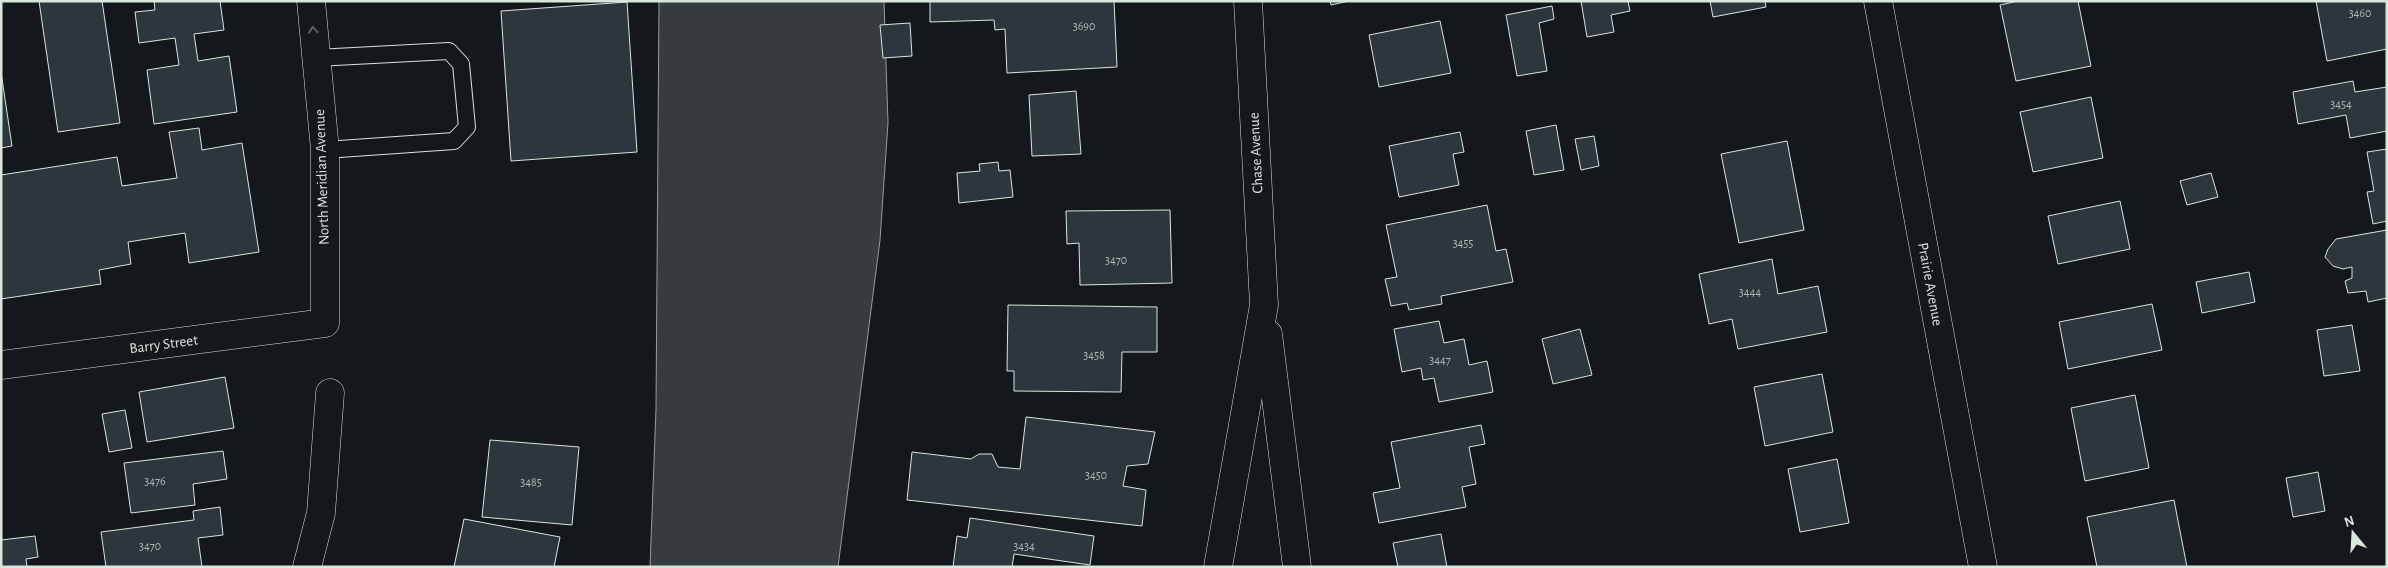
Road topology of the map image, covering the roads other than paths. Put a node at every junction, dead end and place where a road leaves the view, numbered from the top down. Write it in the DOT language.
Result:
graph roads {
  1 [pos="311,1"];
  2 [pos="1248,1"];
  3 [pos="1878,1"];
  4 [pos="316,58"];
  5 [pos="324,150"];
  6 [pos="1264,305"];
  7 [pos="325,323"];
  8 [pos="1,365"];
  9 [pos="330,393"];
  10 [pos="307,567"];
  11 [pos="1218,567"];
  12 [pos="1297,567"];
  13 [pos="1983,567"];
  4 -- 1 [label="street, North Meridian Avenue, one-way"];
  2 -- 6 [label="street, Chase Avenue"];
  3 -- 13 [label="street, Prairie Avenue"];
  4 -- 5 [label="street, North Meridian Avenue"];
  4 -- 5 [label="lane"];
  5 -- 7 [label="street, North Meridian Avenue"];
  6 -- 11 [label="street, Chase Avenue"];
  6 -- 12 [label="street, Chase Avenue"];
  7 -- 8 [label="street, Barry Street"];
  9 -- 10 [label="street"];
}
